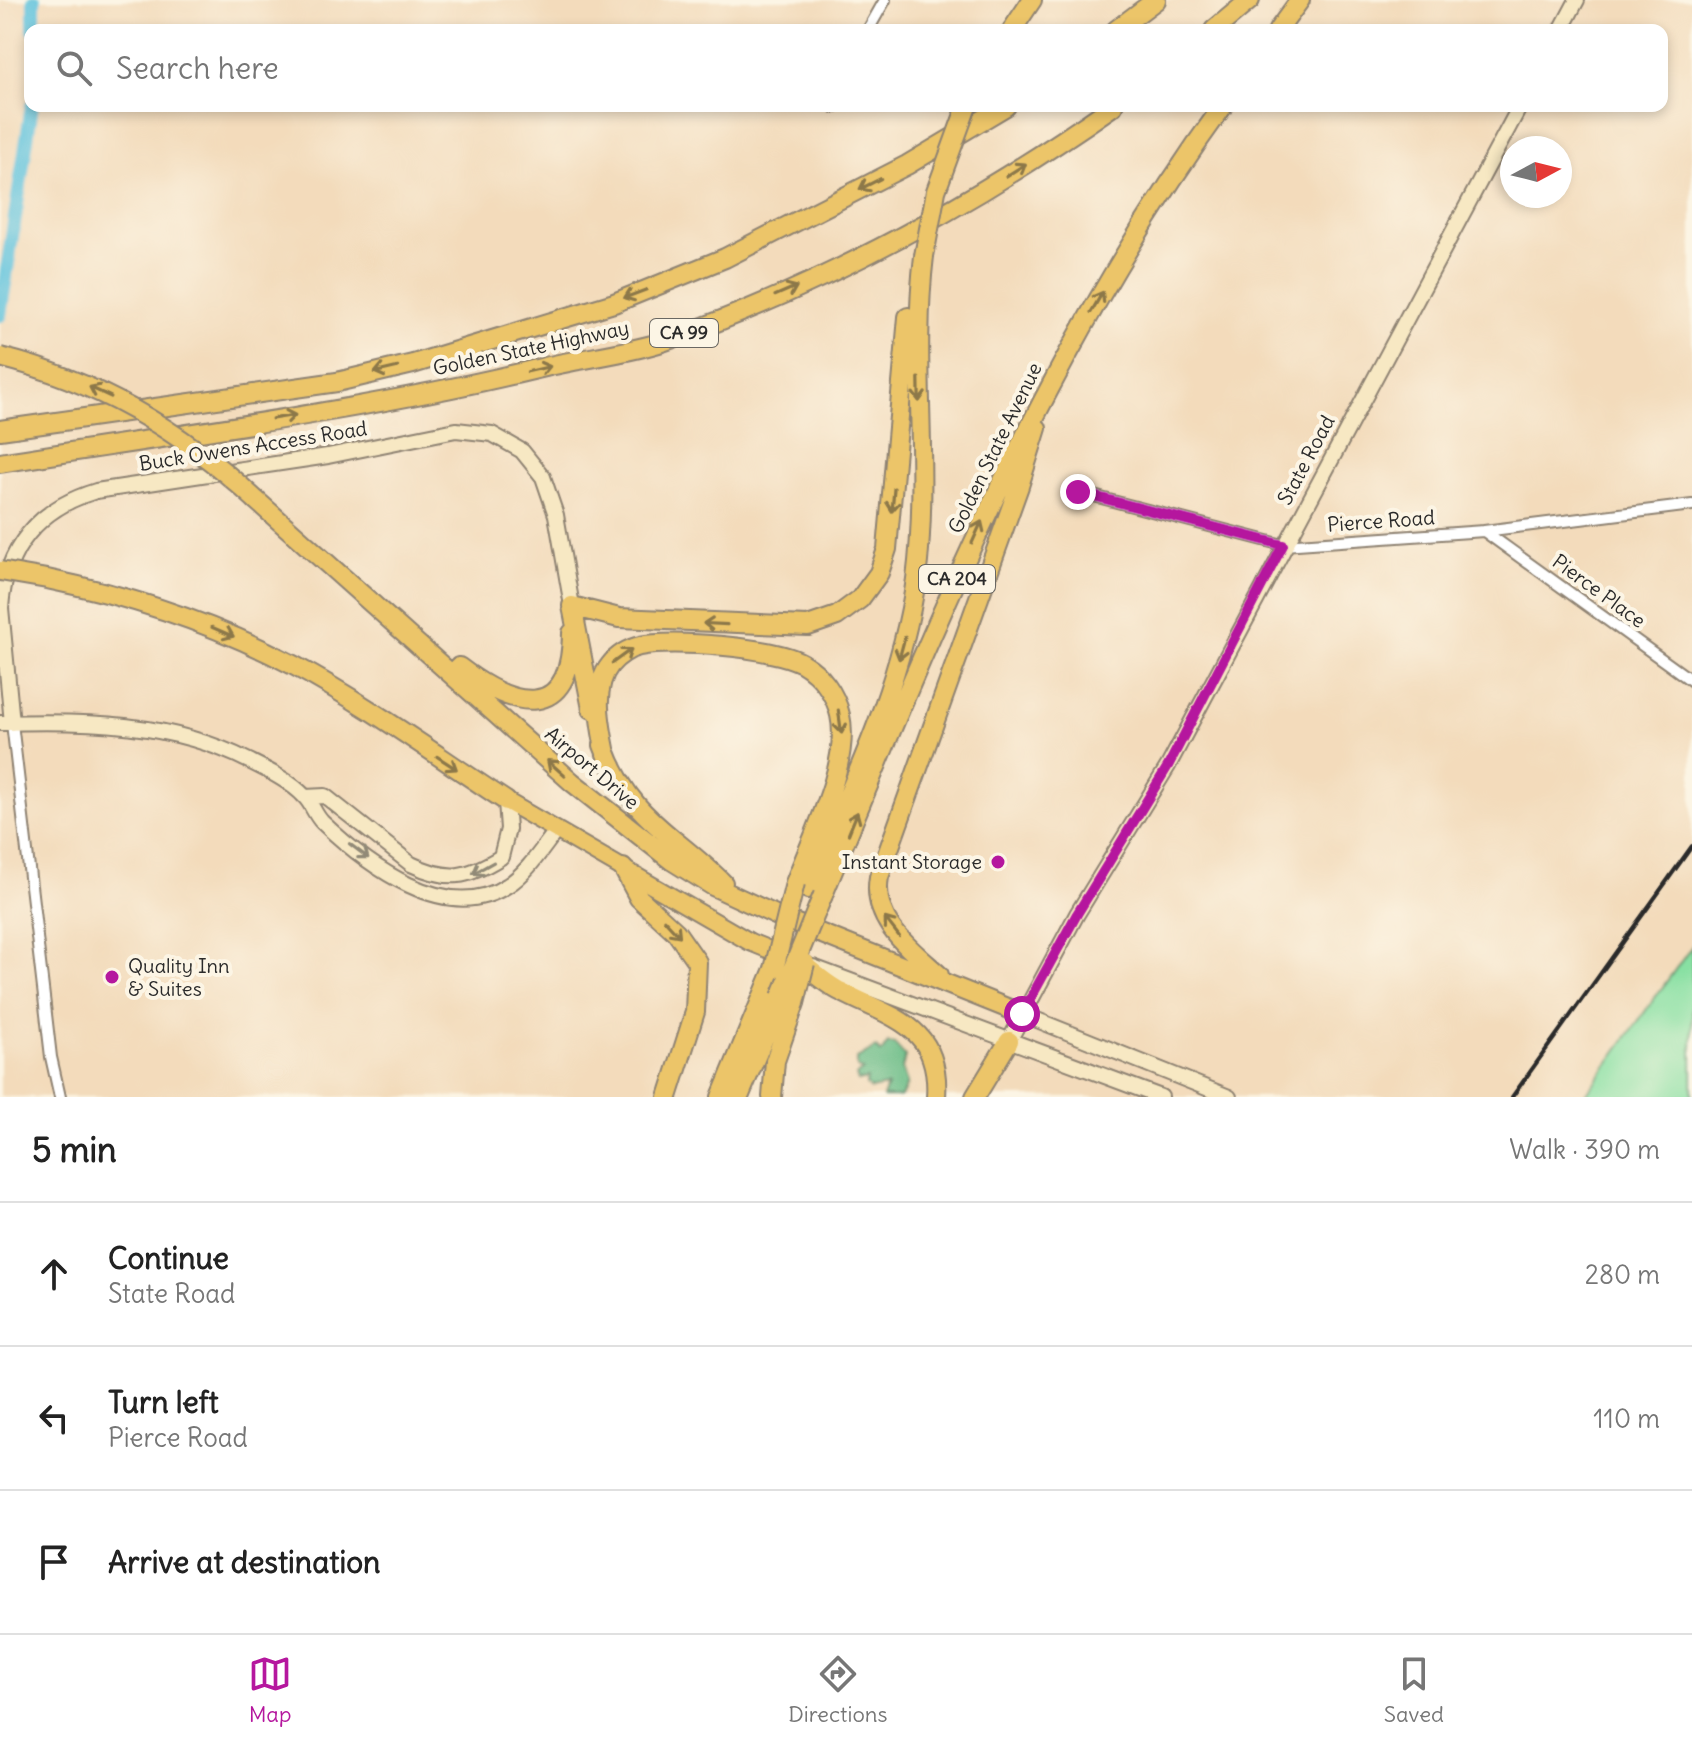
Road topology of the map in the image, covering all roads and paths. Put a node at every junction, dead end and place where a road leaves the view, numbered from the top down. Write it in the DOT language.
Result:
graph roads {
  1 [pos="885,0"];
  2 [pos="1032,0"];
  3 [pos="1156,0"];
  4 [pos="1250,0"];
  5 [pos="1300,0"];
  6 [pos="1577,0"];
  7 [pos="871,24"];
  8 [pos="1016,24"];
  9 [pos="1124,24"];
  10 [pos="1221,24"];
  11 [pos="1282,24"];
  12 [pos="1564,24"];
  13 [pos="965,112"];
  14 [pos="996,112"];
  15 [pos="1104,112"];
  16 [pos="1219,112"];
  17 [pos="1517,112"];
  18 [pos="923,256"];
  19 [pos="0,357"];
  20 [pos="1049,386"];
  21 [pos="0,430"];
  22 [pos="0,463"];
  23 [pos="1078,492"];
  24 [pos="1692,505"];
  25 [pos="1484,531"];
  26 [pos="1283,545"];
  27 [pos="0,571"];
  28 [pos="572,606"];
  29 [pos="378,608"];
  30 [pos="1692,681"];
  31 [pos="6,723"];
  32 [pos="606,754"];
  33 [pos="305,797"];
  34 [pos="506,801"];
  35 [pos="556,831"];
  36 [pos="623,868"];
  37 [pos="734,894"];
  38 [pos="811,894"];
  39 [pos="802,963"];
  40 [pos="947,982"];
  41 [pos="780,997"];
  42 [pos="1022,1014"];
  43 [pos="1009,1041"];
  44 [pos="1131,1092"];
  45 [pos="60,1097"];
  46 [pos="668,1097"];
  47 [pos="721,1097"];
  48 [pos="739,1097"];
  49 [pos="772,1097"];
  50 [pos="936,1097"];
  51 [pos="975,1097"];
  52 [pos="1161,1097"];
  53 [pos="1229,1097"];
  1 -- 7 [label="street"];
  2 -- 8 [label="highway"];
  3 -- 9 [label="highway"];
  4 -- 10 [label="highway"];
  5 -- 11 [label="highway"];
  6 -- 12 [label="main road"];
  13 -- 18 [label="highway, bridge"];
  14 -- 21 [label="highway, Golden State Highway / CA 99, one-way"];
  22 -- 15 [label="highway, Golden State Highway / CA 99, one-way"];
  20 -- 16 [label="highway, Golden State Avenue / CA 204, one-way"];
  17 -- 26 [label="main road, State Road"];
  18 -- 28 [label="highway, one-way"];
  18 -- 38 [label="highway, Golden State Avenue / CA 204, one-way"];
  29 -- 19 [label="highway, Airport Drive, one-way, bridge"];
  38 -- 20 [label="highway, Golden State Avenue / CA 204, one-way"];
  40 -- 20 [label="highway, one-way"];
  23 -- 26 [label="street, Pierce Road"];
  24 -- 25 [label="street, Pierce Road"];
  25 -- 26 [label="street, Pierce Road"];
  25 -- 30 [label="street, Pierce Place"];
  26 -- 42 [label="main road, State Road"];
  27 -- 34 [label="highway, one-way, bridge"];
  28 -- 29 [label="highway"];
  28 -- 31 [label="main road, Buck Owens Access Road"];
  28 -- 32 [label="highway"];
  37 -- 29 [label="highway, Airport Drive, one-way"];
  31 -- 33 [label="main road"];
  31 -- 45 [label="street"];
  32 -- 37 [label="highway"];
  32 -- 38 [label="highway, one-way"];
  34 -- 33 [label="main road, one-way"];
  33 -- 35 [label="main road, one-way"];
  34 -- 35 [label="main road"];
  35 -- 36 [label="main road"];
  36 -- 39 [label="main road"];
  36 -- 46 [label="highway, one-way"];
  37 -- 40 [label="highway, Airport Drive"];
  38 -- 41 [label="highway, Golden State Avenue / CA 204, bridge"];
  38 -- 41 [label="highway, Golden State Avenue / CA 204, bridge"];
  39 -- 43 [label="main road"];
  39 -- 50 [label="highway"];
  40 -- 42 [label="highway, Airport Drive"];
  41 -- 47 [label="highway, Golden State Avenue / CA 204"];
  41 -- 48 [label="highway, Golden State Avenue / CA 204"];
  41 -- 49 [label="highway"];
  42 -- 43 [label="main road, State Road"];
  42 -- 53 [label="main road, Airport Drive"];
  43 -- 44 [label="main road"];
  43 -- 51 [label="highway"];
  44 -- 52 [label="main road"];
}
